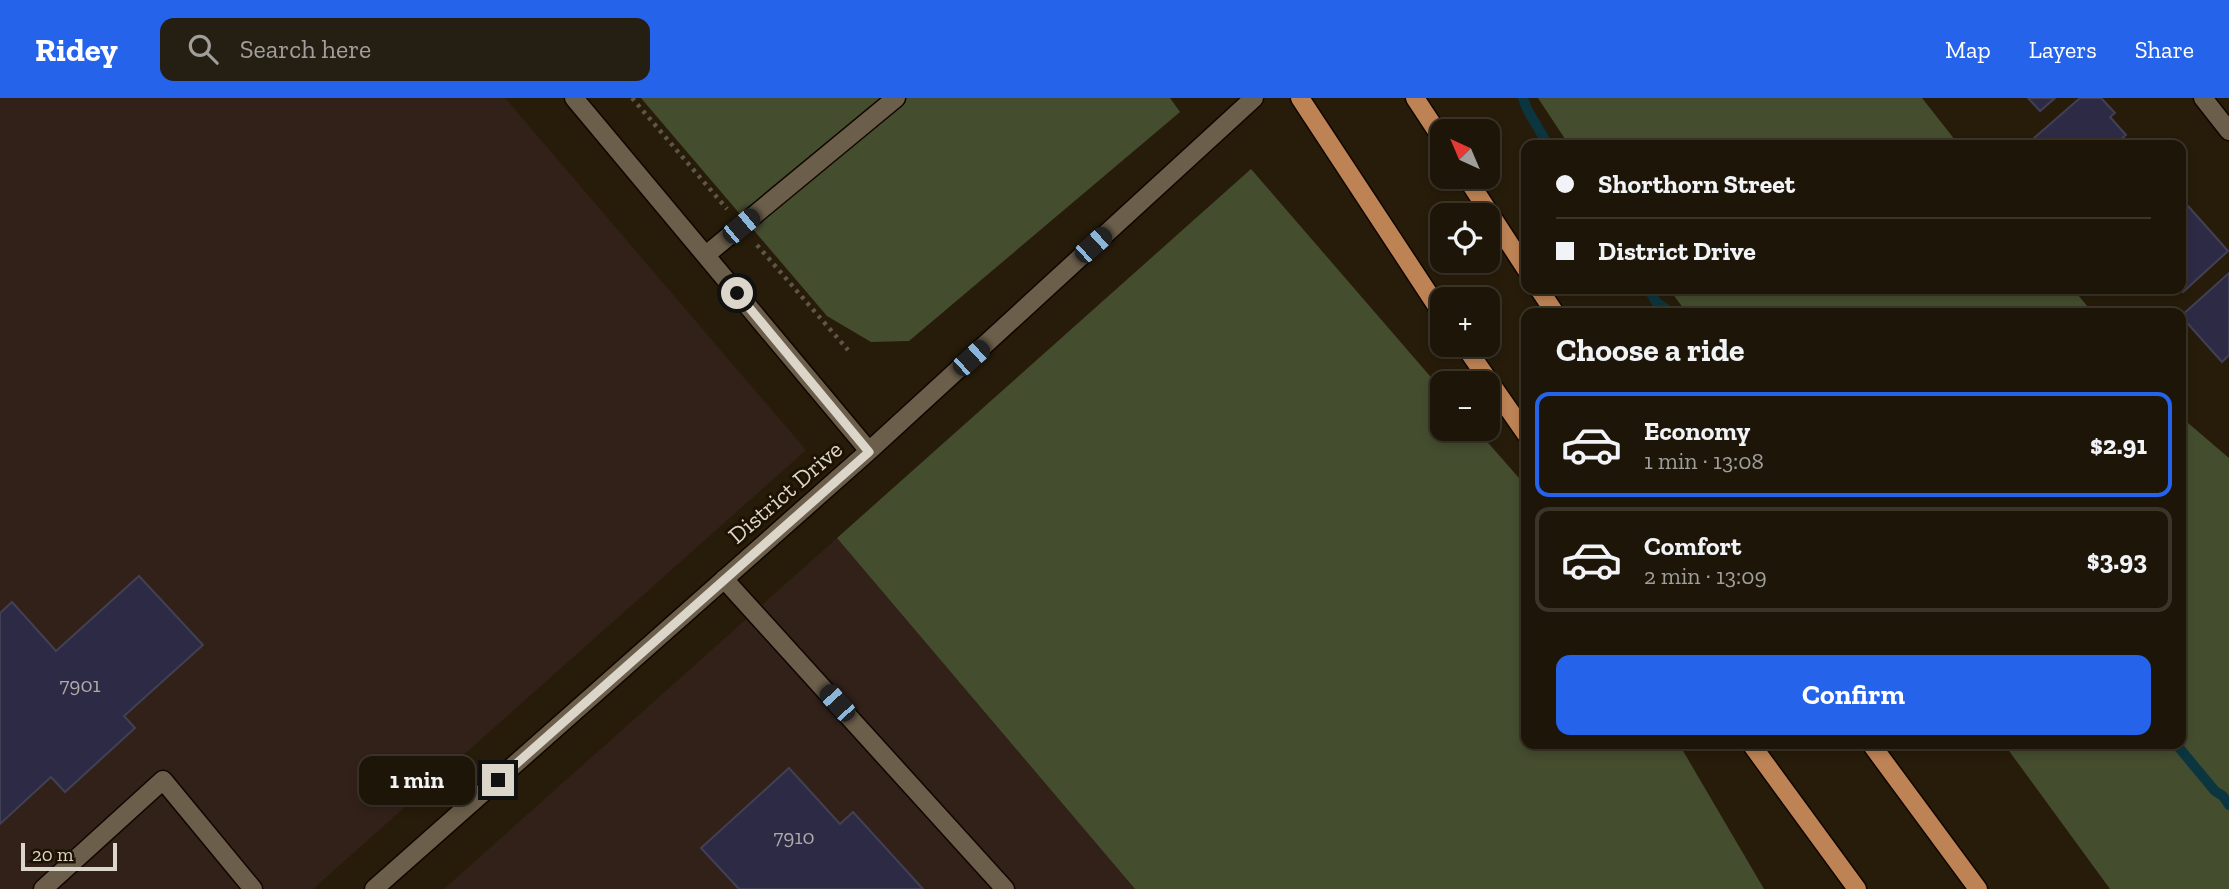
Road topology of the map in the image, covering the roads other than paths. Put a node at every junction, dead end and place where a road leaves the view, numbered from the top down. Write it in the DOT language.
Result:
graph roads {
  1 [pos="575,98"];
  2 [pos="896,98"];
  3 [pos="1254,98"];
  4 [pos="1300,98"];
  5 [pos="1415,98"];
  6 [pos="2203,98"];
  7 [pos="1430,121"];
  8 [pos="2229,131"];
  9 [pos="1474,189"];
  10 [pos="706,256"];
  11 [pos="1521,261"];
  12 [pos="1430,296"];
  13 [pos="1472,357"];
  14 [pos="1521,426"];
  15 [pos="869,452"];
  16 [pos="724,579"];
  17 [pos="1755,749"];
  18 [pos="1875,749"];
  19 [pos="43,889"];
  20 [pos="253,889"];
  21 [pos="374,889"];
  22 [pos="1005,889"];
  23 [pos="1857,889"];
  24 [pos="1978,889"];
  1 -- 10 [label="street"];
  2 -- 10 [label="street"];
  3 -- 15 [label="street, District Drive"];
  4 -- 12 [label="main road"];
  5 -- 7 [label="main road"];
  6 -- 8 [label="street"];
  9 -- 11 [label="main road"];
  10 -- 15 [label="street"];
  13 -- 14 [label="main road"];
  15 -- 16 [label="street, District Drive"];
  16 -- 21 [label="street, District Drive"];
  16 -- 22 [label="street"];
  17 -- 23 [label="main road"];
  18 -- 24 [label="main road"];
  19 -- 20 [label="street"];
}
